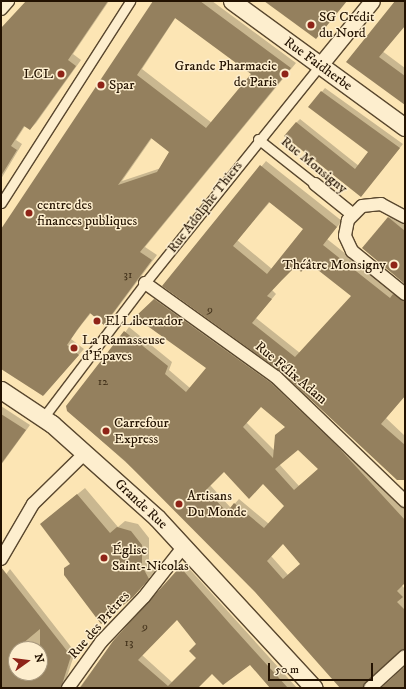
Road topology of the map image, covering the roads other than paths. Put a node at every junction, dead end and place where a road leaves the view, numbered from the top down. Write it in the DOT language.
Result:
graph roads {
  1 [pos="8,1"];
  2 [pos="130,1"];
  3 [pos="232,1"];
  4 [pos="372,1"];
  5 [pos="1,9"];
  6 [pos="320,65"];
  7 [pos="405,127"];
  8 [pos="258,139"];
  9 [pos="315,184"];
  10 [pos="1,203"];
  11 [pos="352,214"];
  12 [pos="405,217"];
  13 [pos="145,283"];
  14 [pos="405,294"];
  15 [pos="1,390"];
  16 [pos="44,418"];
  17 [pos="85,453"];
  18 [pos="405,501"];
  19 [pos="184,546"];
  20 [pos="1,559"];
  21 [pos="405,656"];
  22 [pos="68,688"];
  23 [pos="314,688"];
  24 [pos="370,688"];
  1 -- 5 [label="street"];
  2 -- 10 [label="street"];
  3 -- 6 [label="main road, Rue Faidherbe"];
  4 -- 6 [label="street, Rue Adolphe Thiers"];
  6 -- 7 [label="main road, Rue Faidherbe"];
  6 -- 8 [label="street, Rue Adolphe Thiers"];
  8 -- 9 [label="street, Rue Monsigny"];
  8 -- 13 [label="street, Rue Adolphe Thiers"];
  9 -- 11 [label="street, Rue Monsigny"];
  11 -- 12 [label="street, Rue Monsigny"];
  11 -- 14 [label="street, Rue Monsigny"];
  13 -- 16 [label="street, Rue Adolphe Thiers"];
  13 -- 18 [label="street, Rue Félix Adam"];
  15 -- 16 [label="main road, Grande Rue"];
  16 -- 17 [label="main road, Grande Rue"];
  17 -- 19 [label="main road, Grande Rue"];
  17 -- 20 [label="street"];
  19 -- 22 [label="street, Rue des Prêtres"];
  19 -- 23 [label="main road, Grande Rue"];
  21 -- 24 [label="street"];
}
